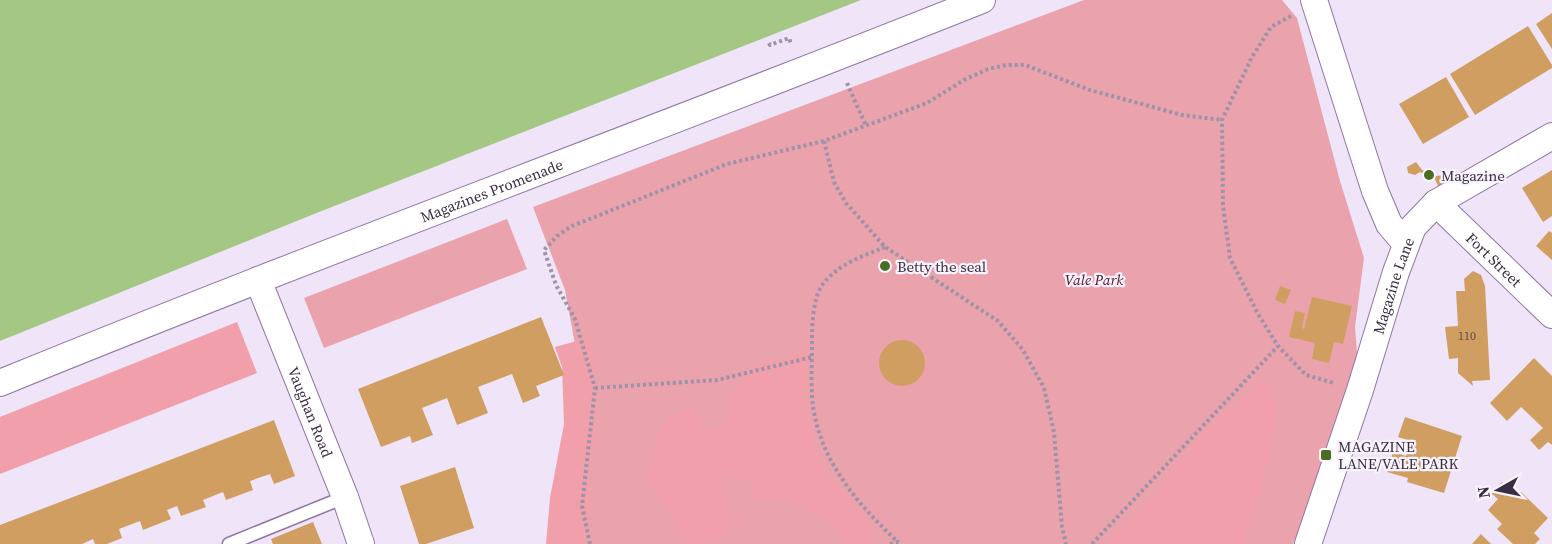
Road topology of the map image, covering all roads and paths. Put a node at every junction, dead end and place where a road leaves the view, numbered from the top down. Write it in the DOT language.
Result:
graph roads {
  1 [pos="982,0"];
  2 [pos="1315,1"];
  3 [pos="787,39"];
  4 [pos="769,43"];
  5 [pos="836,58"];
  6 [pos="1222,120"];
  7 [pos="866,126"];
  8 [pos="1552,136"];
  9 [pos="824,141"];
  10 [pos="1436,203"];
  11 [pos="1406,244"];
  12 [pos="885,247"];
  13 [pos="258,280"];
  14 [pos="1552,315"];
  15 [pos="1278,346"];
  16 [pos="812,357"];
  17 [pos="0,382"];
  18 [pos="595,388"];
  19 [pos="1360,390"];
  20 [pos="345,497"];
  21 [pos="899,543"];
  22 [pos="229,544"];
  23 [pos="361,544"];
  24 [pos="590,544"];
  25 [pos="890,544"];
  26 [pos="1066,544"];
  27 [pos="1092,544"];
  28 [pos="1308,544"];
  1 -- 5 [label="street, Magazines Promenade"];
  2 -- 6 [label="path"];
  2 -- 11 [label="street, Magazine Lane"];
  3 -- 4 [label="path"];
  5 -- 7 [label="path"];
  5 -- 13 [label="street, Magazines Promenade"];
  6 -- 7 [label="path"];
  6 -- 15 [label="path"];
  7 -- 9 [label="path"];
  8 -- 10 [label="street"];
  9 -- 12 [label="path"];
  9 -- 18 [label="path"];
  10 -- 11 [label="street"];
  10 -- 14 [label="street, Fort Street"];
  11 -- 19 [label="street, Magazine Lane"];
  12 -- 16 [label="path"];
  12 -- 26 [label="path"];
  13 -- 17 [label="street, Magazines Promenade"];
  13 -- 20 [label="street, Vaughan Road"];
  15 -- 19 [label="path"];
  15 -- 27 [label="path"];
  16 -- 18 [label="path"];
  16 -- 21 [label="path"];
  18 -- 24 [label="path"];
  19 -- 28 [label="street, Magazine Lane"];
  20 -- 22 [label="lane"];
  20 -- 23 [label="street, Vaughan Road"];
  21 -- 25 [label="path"];
}
